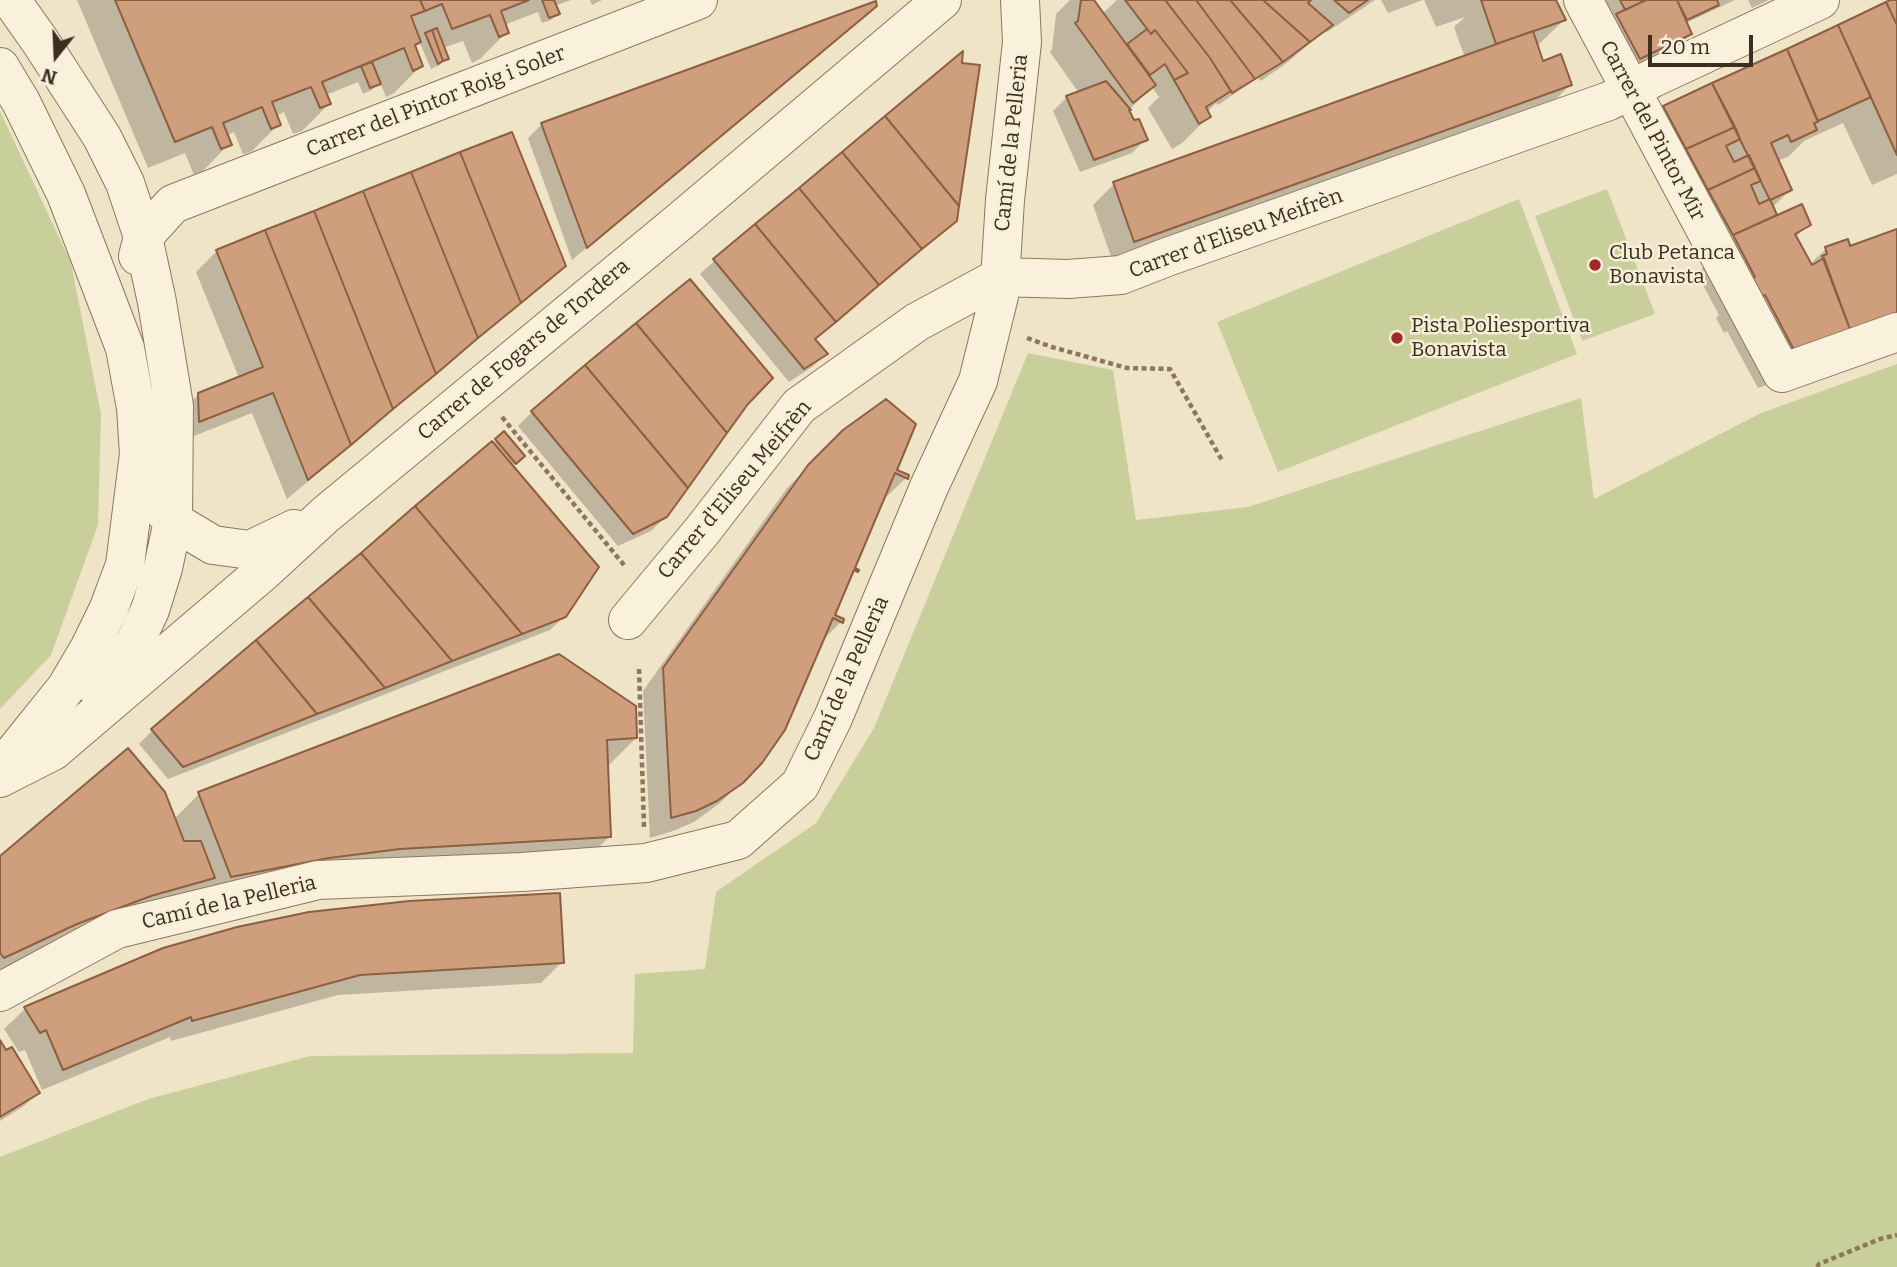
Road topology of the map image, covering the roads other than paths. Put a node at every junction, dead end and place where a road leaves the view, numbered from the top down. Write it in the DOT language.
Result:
graph roads {
  1 [pos="11,0"];
  2 [pos="698,0"];
  3 [pos="942,0"];
  4 [pos="1020,0"];
  5 [pos="1583,0"];
  6 [pos="1820,0"];
  7 [pos="0,67"];
  8 [pos="1630,89"];
  9 [pos="125,183"];
  10 [pos="173,204"];
  11 [pos="143,237"];
  12 [pos="1000,277"];
  13 [pos="1897,332"];
  14 [pos="125,348"];
  15 [pos="139,454"];
  16 [pos="325,515"];
  17 [pos="173,521"];
  18 [pos="628,620"];
  19 [pos="0,775"];
  20 [pos="0,992"];
  1 -- 9 [label="street"];
  2 -- 10 [label="street, Carrer del Pintor Roig i Soler"];
  3 -- 16 [label="street, Carrer de Fogars de Tordera"];
  4 -- 12 [label="street, Camí de la Pelleria"];
  5 -- 8 [label="street, Carrer del Pintor Mir"];
  6 -- 8 [label="street, Carrer d'Eliseu Meifrèn"];
  7 -- 14 [label="street"];
  8 -- 12 [label="street, Carrer d'Eliseu Meifrèn"];
  8 -- 13 [label="street, Carrer del Pintor Mir"];
  9 -- 10 [label="street"];
  9 -- 11 [label="street"];
  10 -- 11 [label="street, Carrer del Pintor Roig i Soler"];
  11 -- 14 [label="street"];
  11 -- 17 [label="street"];
  12 -- 18 [label="street, Carrer d'Eliseu Meifrèn"];
  12 -- 20 [label="street, Camí de la Pelleria"];
  14 -- 15 [label="street"];
  15 -- 17 [label="street"];
  15 -- 19 [label="street"];
  16 -- 17 [label="street"];
  16 -- 19 [label="street, Carrer de Fogars de Tordera"];
  17 -- 19 [label="street"];
}
